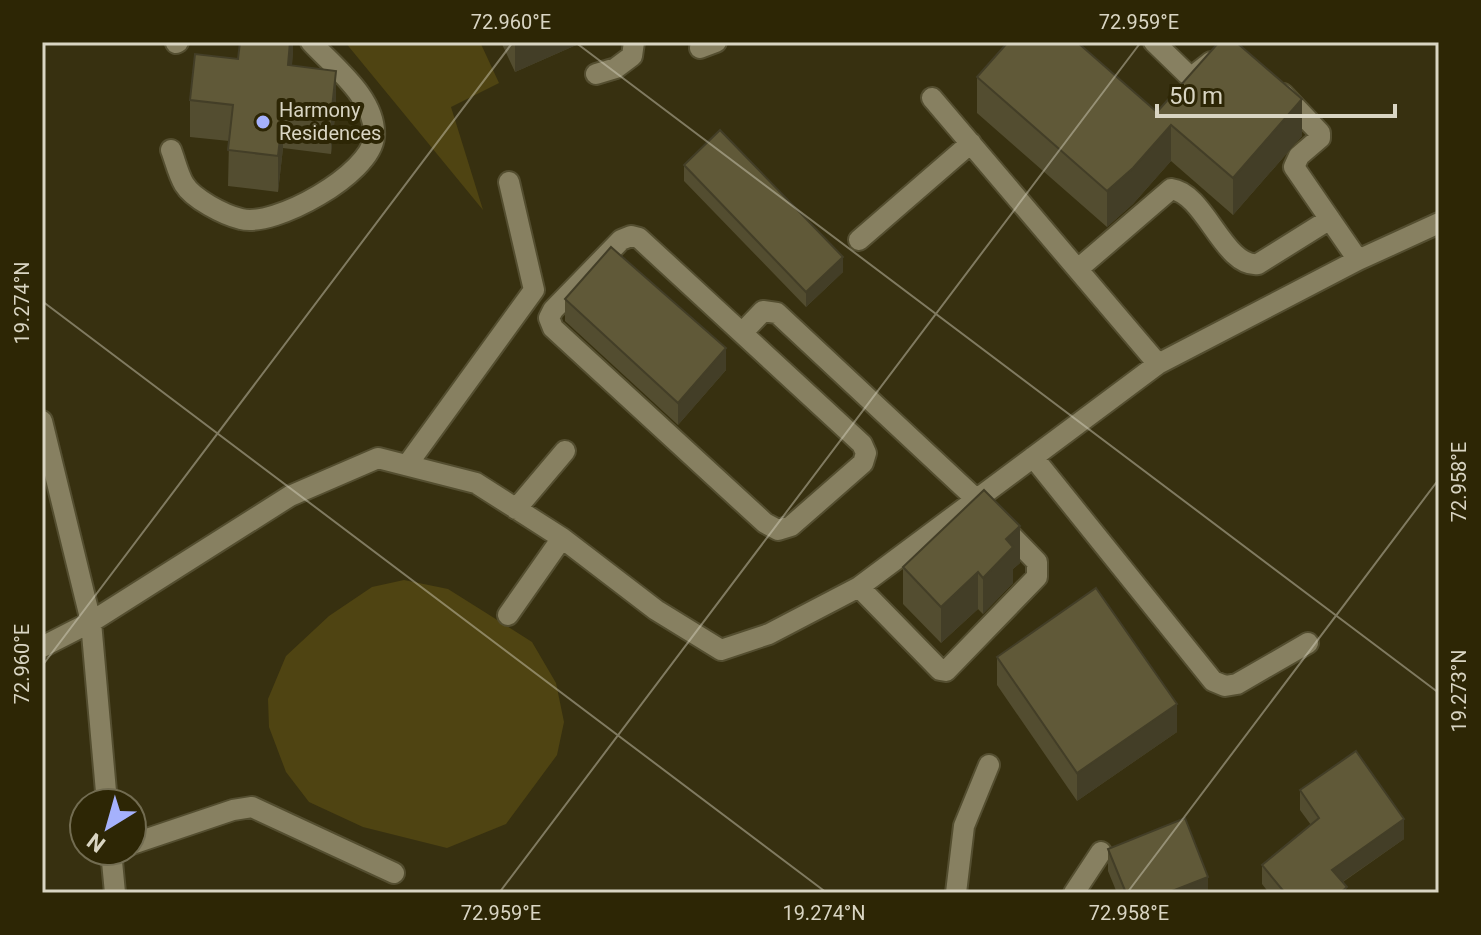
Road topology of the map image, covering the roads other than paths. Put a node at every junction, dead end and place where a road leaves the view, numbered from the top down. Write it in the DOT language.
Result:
graph roads {
  1 [pos="311,42"];
  2 [pos="634,42"];
  3 [pos="1154,42"];
  4 [pos="1224,51"];
  5 [pos="596,74"];
  6 [pos="1269,80"];
  7 [pos="932,98"];
  8 [pos="971,143"];
  9 [pos="171,150"];
  10 [pos="509,182"];
  11 [pos="1330,219"];
  12 [pos="1439,223"];
  13 [pos="859,240"];
  14 [pos="1358,260"];
  15 [pos="1078,269"];
  16 [pos="742,333"];
  17 [pos="1158,364"];
  18 [pos="42,421"];
  19 [pos="565,451"];
  20 [pos="1033,457"];
  21 [pos="407,465"];
  22 [pos="976,499"];
  23 [pos="516,509"];
  24 [pos="562,538"];
  25 [pos="859,587"];
  26 [pos="508,615"];
  27 [pos="91,622"];
  28 [pos="1308,643"];
  29 [pos="42,647"];
  30 [pos="989,765"];
  31 [pos="106,787"];
  32 [pos="148,839"];
  33 [pos="1101,852"];
  34 [pos="113,867"];
  35 [pos="394,873"];
  36 [pos="115,893"];
  37 [pos="956,893"];
  38 [pos="1074,893"];
  1 -- 9 [label="street"];
  2 -- 5 [label="street"];
  3 -- 4 [label="street"];
  6 -- 11 [label="street"];
  7 -- 8 [label="street"];
  8 -- 13 [label="street"];
  8 -- 15 [label="street"];
  10 -- 21 [label="street"];
  11 -- 14 [label="street"];
  11 -- 15 [label="street"];
  12 -- 14 [label="street"];
  14 -- 17 [label="street"];
  15 -- 17 [label="street"];
  16 -- 16 [label="street"];
  16 -- 22 [label="street"];
  17 -- 20 [label="street"];
  18 -- 27 [label="street"];
  19 -- 23 [label="street"];
  20 -- 22 [label="street"];
  20 -- 28 [label="street"];
  21 -- 23 [label="street"];
  21 -- 27 [label="street"];
  22 -- 25 [label="street"];
  22 -- 25 [label="street"];
  23 -- 24 [label="street"];
  24 -- 25 [label="street"];
  24 -- 26 [label="street"];
  27 -- 29 [label="street"];
  27 -- 31 [label="street"];
  30 -- 37 [label="street"];
  32 -- 35 [label="street"];
  33 -- 38 [label="street"];
  34 -- 36 [label="street"];
}
